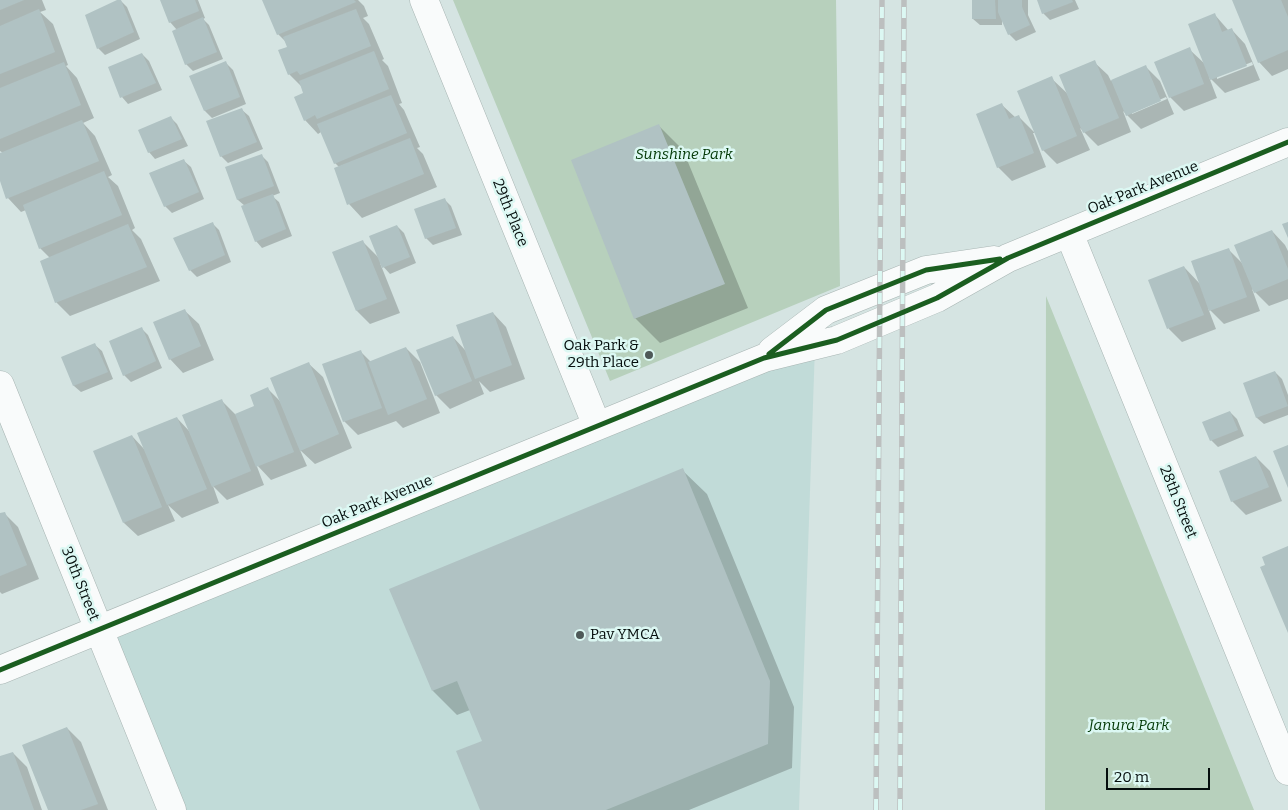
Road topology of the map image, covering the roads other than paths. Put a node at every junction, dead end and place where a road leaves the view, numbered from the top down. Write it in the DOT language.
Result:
graph roads {
  1 [pos="424,0"];
  2 [pos="1288,142"];
  3 [pos="1069,233"];
  4 [pos="0,385"];
  5 [pos="597,426"];
  6 [pos="99,630"];
  7 [pos="0,670"];
  8 [pos="1278,721"];
  9 [pos="1288,771"];
  10 [pos="172,810"];
  1 -- 5 [label="street, 29th Place"];
  2 -- 3 [label="street, Oak Park Avenue"];
  3 -- 5 [label="street, Oak Park Avenue"];
  3 -- 8 [label="street, 28th Street"];
  4 -- 6 [label="street, 30th Street"];
  5 -- 6 [label="street, Oak Park Avenue"];
  6 -- 7 [label="street, Oak Park Avenue"];
  6 -- 10 [label="street, 30th Street"];
  8 -- 9 [label="street, 28th Street"];
}
